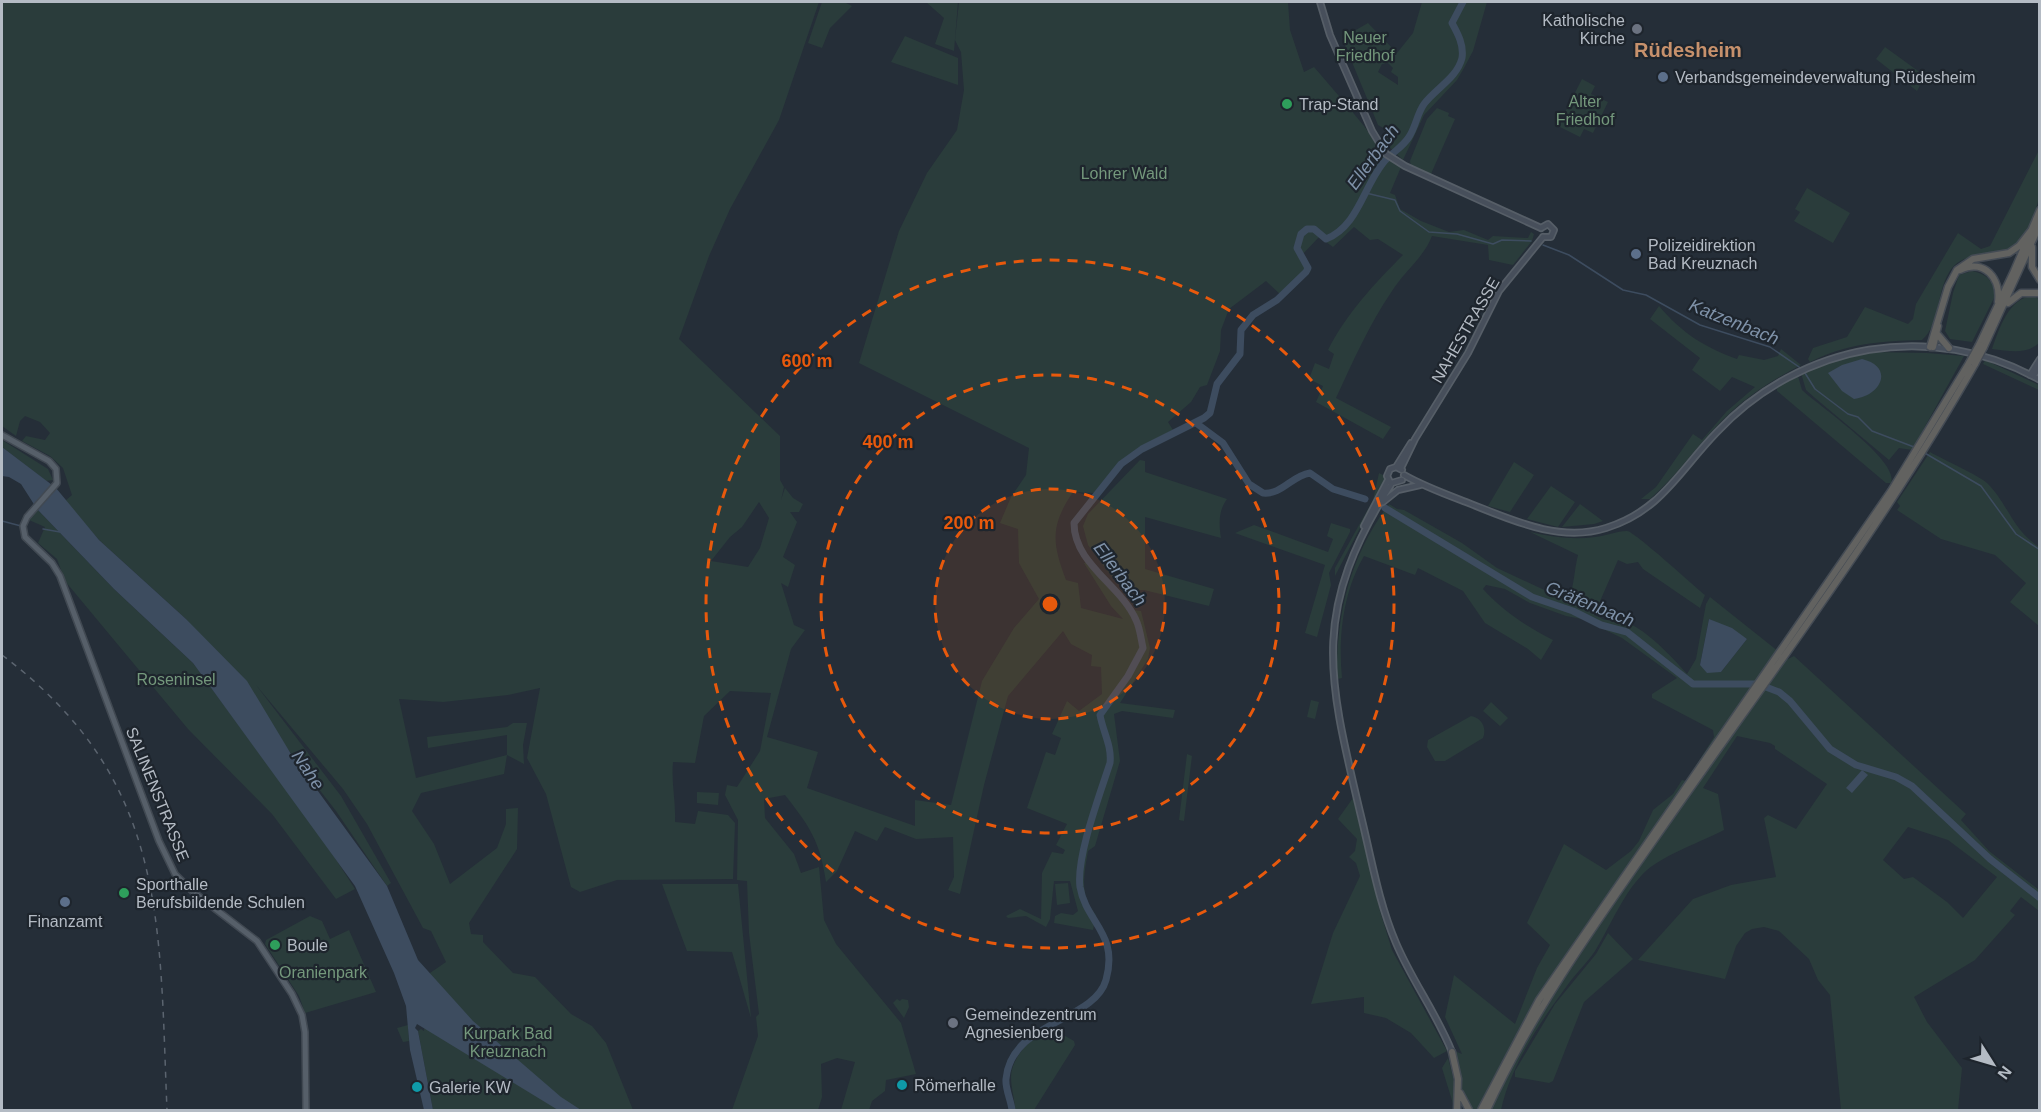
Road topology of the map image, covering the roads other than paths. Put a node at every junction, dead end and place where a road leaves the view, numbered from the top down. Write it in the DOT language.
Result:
graph roads {
  1 [pos="1320,2"];
  2 [pos="2040,210"];
  3 [pos="2040,224"];
  4 [pos="1541,228"];
  5 [pos="2033,228"];
  6 [pos="1543,237"];
  7 [pos="2033,241"];
  8 [pos="1953,276"];
  9 [pos="2040,280"];
  10 [pos="2040,293"];
  11 [pos="2000,308"];
  12 [pos="1939,319"];
  13 [pos="1938,334"];
  14 [pos="1932,347"];
  15 [pos="1949,348"];
  16 [pos="2040,359"];
  17 [pos="2040,367"];
  18 [pos="2031,376"];
  19 [pos="2040,380"];
  20 [pos="2,435"];
  21 [pos="1398,468"];
  22 [pos="1403,478"];
  23 [pos="1390,481"];
  24 [pos="1420,485"];
  25 [pos="1431,488"];
  26 [pos="1369,520"];
  27 [pos="1352,556"];
  28 [pos="1452,1052"];
  29 [pos="1458,1087"];
  30 [pos="1485,1108"];
  31 [pos="306,1110"];
  32 [pos="1457,1110"];
  33 [pos="1469,1110"];
  1 -- 4 [label="main road"];
  2 -- 5 [label="highway"];
  3 -- 7 [label="highway"];
  4 -- 6 [label="main road"];
  4 -- 6 [label="main road"];
  5 -- 8 [label="highway"];
  5 -- 11 [label="highway"];
  6 -- 21 [label="main road, NAHESTRASSE"];
  7 -- 9 [label="highway"];
  7 -- 11 [label="highway"];
  8 -- 11 [label="highway"];
  8 -- 12 [label="highway"];
  10 -- 11 [label="highway"];
  11 -- 30 [label="highway, bridge"];
  12 -- 13 [label="highway"];
  12 -- 14 [label="highway"];
  13 -- 14 [label="highway"];
  13 -- 15 [label="highway"];
  14 -- 15 [label="main road"];
  14 -- 25 [label="main road"];
  15 -- 18 [label="main road"];
  16 -- 18 [label="main road"];
  17 -- 18 [label="main road"];
  18 -- 19 [label="main road"];
  20 -- 31 [label="main road, SALINENSTRASSE"];
  21 -- 22 [label="main road"];
  21 -- 23 [label="main road, NAHESTRASSE"];
  22 -- 23 [label="main road"];
  22 -- 24 [label="main road"];
  22 -- 25 [label="main road"];
  23 -- 26 [label="main road, NAHESTRASSE"];
  24 -- 25 [label="main road"];
  24 -- 26 [label="main road"];
  26 -- 27 [label="main road"];
  26 -- 27 [label="main road"];
  27 -- 28 [label="main road"];
  28 -- 29 [label="highway"];
  29 -- 32 [label="highway"];
  29 -- 33 [label="highway"];
}
